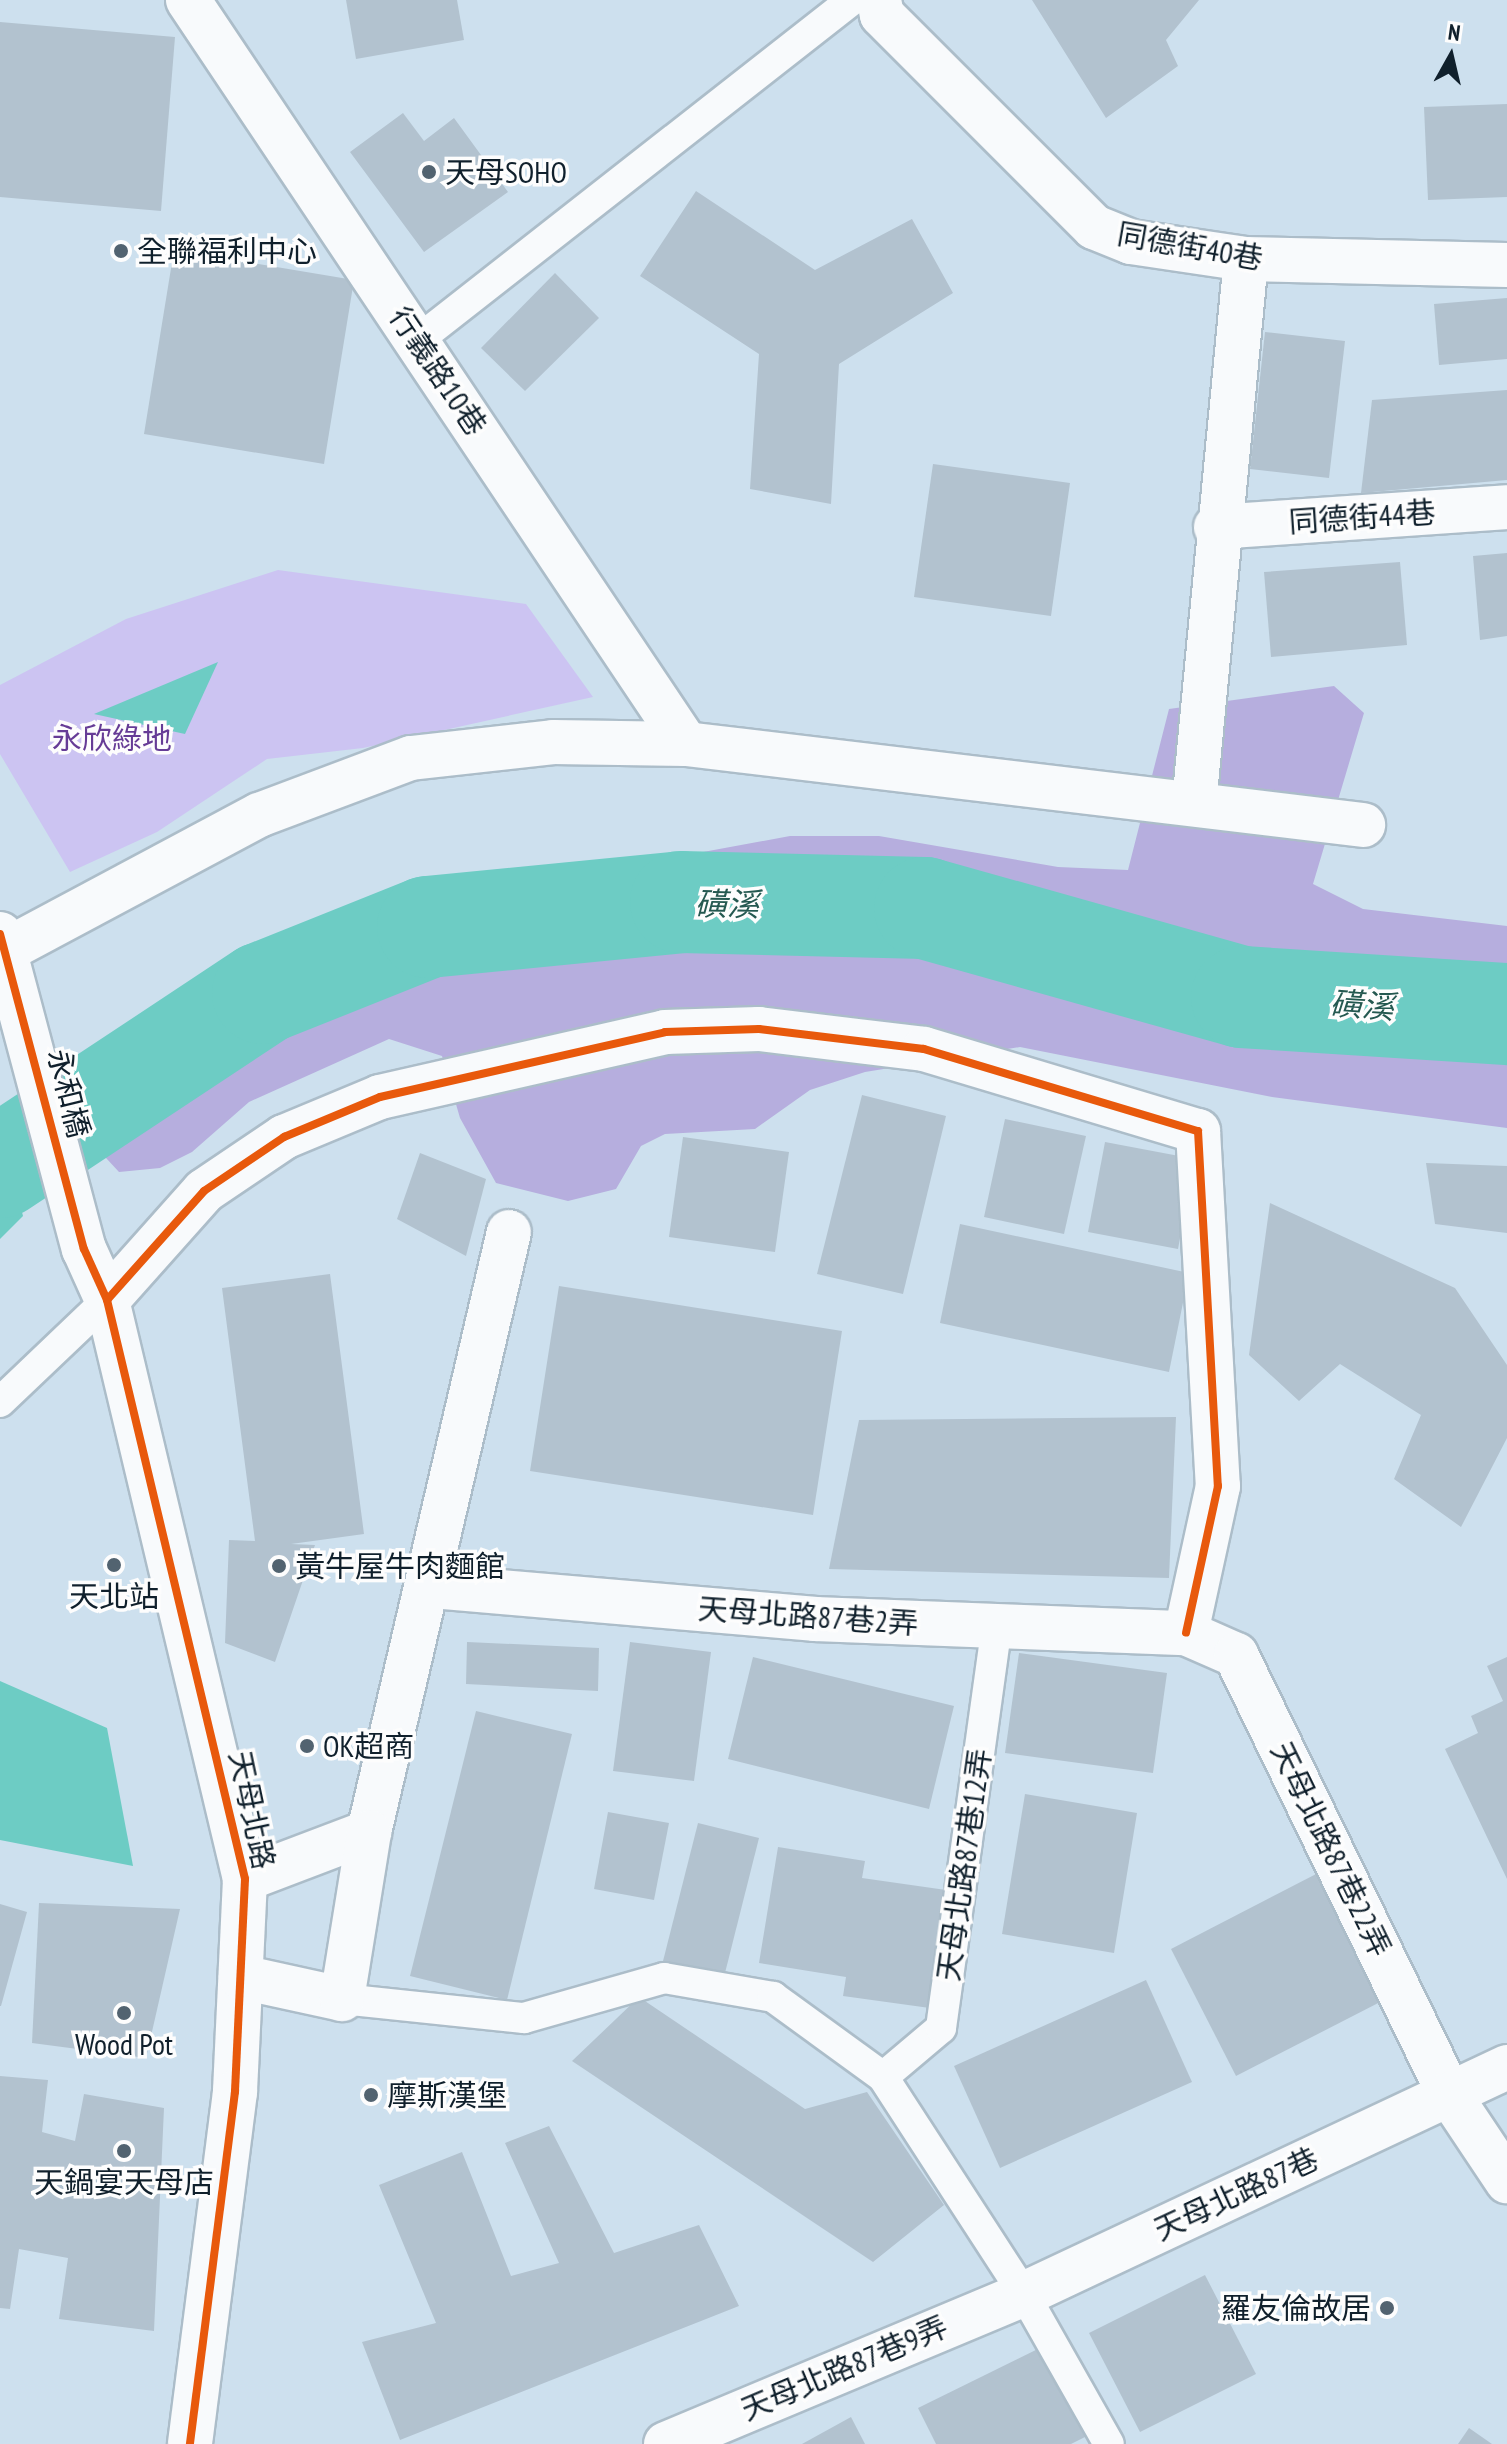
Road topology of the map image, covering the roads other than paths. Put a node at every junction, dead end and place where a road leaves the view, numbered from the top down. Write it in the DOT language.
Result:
graph roads {
  1 [pos="188,0"];
  2 [pos="852,0"];
  3 [pos="879,0"];
  4 [pos="1246,259"];
  5 [pos="1507,265"];
  6 [pos="418,340"];
  7 [pos="1507,507"];
  8 [pos="1216,527"];
  9 [pos="686,744"];
  10 [pos="1194,804"];
  11 [pos="1363,825"];
  12 [pos="4,942"];
  13 [pos="509,1232"];
  14 [pos="84,1249"];
  15 [pos="107,1300"];
  16 [pos="0,1402"];
  17 [pos="431,1586"];
  18 [pos="997,1626"];
  19 [pos="1186,1633"];
  20 [pos="369,1832"];
  21 [pos="245,1879"];
  22 [pos="241,1977"];
  23 [pos="342,1999"];
  24 [pos="1507,2067"];
  25 [pos="883,2077"];
  26 [pos="1449,2094"];
  27 [pos="1507,2181"];
  28 [pos="1024,2294"];
  29 [pos="190,2444"];
  30 [pos="666,2444"];
  31 [pos="1109,2444"];
  1 -- 6 [label="street, 行義路10巷"];
  2 -- 6 [label="lane"];
  3 -- 4 [label="street, 同德街40巷"];
  4 -- 5 [label="street, 同德街40巷"];
  4 -- 8 [label="street"];
  6 -- 9 [label="street, 行義路10巷"];
  7 -- 8 [label="street, 同德街44巷"];
  8 -- 10 [label="street"];
  9 -- 10 [label="street"];
  9 -- 12 [label="street"];
  10 -- 11 [label="street"];
  12 -- 14 [label="street, 永和橋"];
  13 -- 17 [label="street"];
  14 -- 15 [label="street, 天母北路"];
  15 -- 16 [label="lane"];
  15 -- 19 [label="street"];
  15 -- 21 [label="street, 天母北路"];
  17 -- 18 [label="street, 天母北路87巷2弄"];
  17 -- 20 [label="street"];
  18 -- 19 [label="street, 天母北路87巷2弄"];
  18 -- 25 [label="lane, 天母北路87巷12弄"];
  19 -- 26 [label="street, 天母北路87巷22弄"];
  20 -- 21 [label="street"];
  20 -- 23 [label="street"];
  21 -- 22 [label="street, 天母北路"];
  22 -- 23 [label="street"];
  22 -- 29 [label="street, 天母北路"];
  23 -- 25 [label="lane"];
  24 -- 26 [label="street, 天母北路87巷"];
  25 -- 28 [label="lane"];
  26 -- 27 [label="street, 天母北路87巷22弄"];
  26 -- 28 [label="street, 天母北路87巷"];
  28 -- 30 [label="street, 天母北路87巷9弄"];
  28 -- 31 [label="lane"];
}
